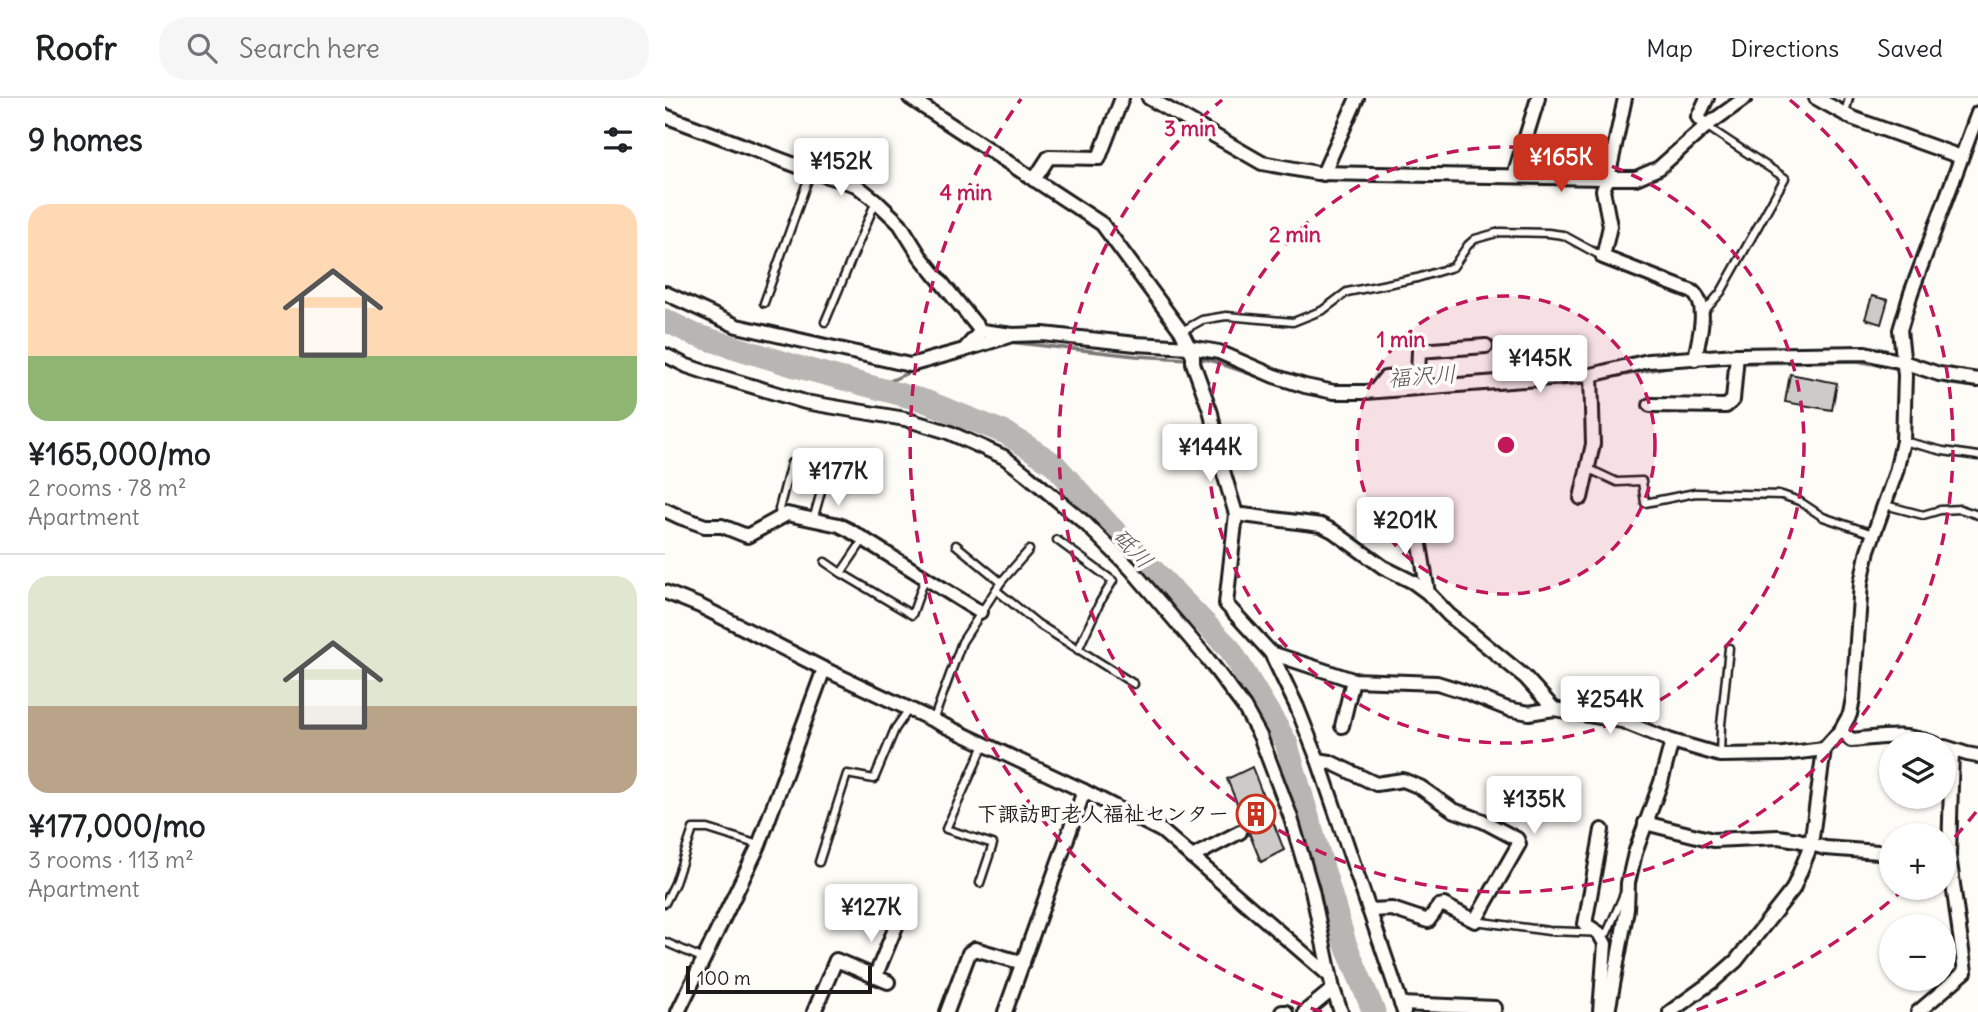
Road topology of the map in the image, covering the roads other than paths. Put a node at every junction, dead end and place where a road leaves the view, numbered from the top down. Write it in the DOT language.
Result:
graph roads {
  1 [pos="910,98"];
  2 [pos="1122,98"];
  3 [pos="1149,98"];
  4 [pos="1357,98"];
  5 [pos="1538,98"];
  6 [pos="1625,98"];
  7 [pos="1707,98"];
  8 [pos="1745,98"];
  9 [pos="1816,98"];
  10 [pos="1849,98"];
  11 [pos="1978,113"];
  12 [pos="1845,114"];
  13 [pos="666,120"];
  14 [pos="1706,126"];
  15 [pos="1962,153"];
  16 [pos="1978,154"];
  17 [pos="811,171"];
  18 [pos="1323,174"];
  19 [pos="1514,176"];
  20 [pos="1608,178"];
  21 [pos="1034,180"];
  22 [pos="876,201"];
  23 [pos="1604,257"];
  24 [pos="665,293"];
  25 [pos="764,303"];
  26 [pos="1702,313"];
  27 [pos="825,322"];
  28 [pos="981,331"];
  29 [pos="1181,331"];
  30 [pos="1013,335"];
  31 [pos="1486,346"];
  32 [pos="964,350"];
  33 [pos="665,355"];
  34 [pos="1192,355"];
  35 [pos="1737,355"];
  36 [pos="1695,359"];
  37 [pos="1903,362"];
  38 [pos="1591,375"];
  39 [pos="1978,380"];
  40 [pos="1375,391"];
  41 [pos="1650,405"];
  42 [pos="1903,441"];
  43 [pos="1978,456"];
  44 [pos="1587,468"];
  45 [pos="1581,498"];
  46 [pos="1883,504"];
  47 [pos="665,510"];
  48 [pos="1243,514"];
  49 [pos="1415,515"];
  50 [pos="1978,515"];
  51 [pos="780,518"];
  52 [pos="813,520"];
  53 [pos="1873,534"];
  54 [pos="864,539"];
  55 [pos="1056,540"];
  56 [pos="956,545"];
  57 [pos="1029,550"];
  58 [pos="825,562"];
  59 [pos="841,573"];
  60 [pos="925,578"];
  61 [pos="1001,582"];
  62 [pos="996,590"];
  63 [pos="1428,593"];
  64 [pos="666,595"];
  65 [pos="980,612"];
  66 [pos="1729,648"];
  67 [pos="1078,649"];
  68 [pos="1271,653"];
  69 [pos="824,668"];
  70 [pos="1353,680"];
  71 [pos="1133,684"];
  72 [pos="909,709"];
  73 [pos="1554,709"];
  74 [pos="933,721"];
  75 [pos="1342,726"];
  76 [pos="1841,730"];
  77 [pos="1879,737"];
  78 [pos="1672,741"];
  79 [pos="984,745"];
  80 [pos="1823,749"];
  81 [pos="1956,751"];
  82 [pos="1720,755"];
  83 [pos="1978,756"];
  84 [pos="1318,760"];
  85 [pos="1084,791"];
  86 [pos="1645,822"];
  87 [pos="1602,830"];
  88 [pos="1240,832"];
  89 [pos="759,845"];
  90 [pos="1811,845"];
  91 [pos="1879,852"];
  92 [pos="1192,857"];
  93 [pos="819,862"];
  94 [pos="980,883"];
  95 [pos="1629,883"];
  96 [pos="1954,900"];
  97 [pos="665,902"];
  98 [pos="1369,910"];
  99 [pos="1475,921"];
  100 [pos="897,924"];
  101 [pos="1599,933"];
  102 [pos="665,942"];
  103 [pos="704,959"];
  104 [pos="1023,962"];
  105 [pos="875,977"];
  106 [pos="888,982"];
  107 [pos="1331,982"];
  108 [pos="1403,1008"];
  109 [pos="1495,1008"];
  110 [pos="1926,1009"];
  111 [pos="678,1012"];
  112 [pos="814,1012"];
  113 [pos="947,1012"];
  114 [pos="1005,1012"];
  115 [pos="1305,1012"];
  116 [pos="1341,1012"];
  117 [pos="1600,1012"];
  118 [pos="1608,1012"];
  119 [pos="1670,1012"];
  1 -- 21 [label="street"];
  2 -- 21 [label="street"];
  3 -- 18 [label="street"];
  4 -- 18 [label="street"];
  5 -- 19 [label="street"];
  6 -- 20 [label="street"];
  7 -- 14 [label="street"];
  8 -- 14 [label="street"];
  9 -- 12 [label="street"];
  10 -- 12 [label="lane"];
  11 -- 15 [label="street"];
  12 -- 15 [label="street"];
  13 -- 17 [label="street"];
  14 -- 20 [label="street"];
  14 -- 26 [label="lane"];
  15 -- 16 [label="street"];
  15 -- 37 [label="street"];
  17 -- 22 [label="street"];
  17 -- 25 [label="lane"];
  18 -- 19 [label="street"];
  19 -- 20 [label="street"];
  20 -- 23 [label="street"];
  21 -- 29 [label="street"];
  22 -- 27 [label="lane"];
  22 -- 28 [label="street"];
  23 -- 26 [label="street"];
  23 -- 29 [label="lane"];
  24 -- 32 [label="street"];
  26 -- 36 [label="street"];
  28 -- 30 [label="street"];
  28 -- 32 [label="street"];
  29 -- 34 [label="street"];
  30 -- 32 [label="street"];
  30 -- 34 [label="street"];
  31 -- 40 [label="street"];
  33 -- 107 [label="street"];
  34 -- 40 [label="street"];
  34 -- 68 [label="street"];
  35 -- 36 [label="street"];
  35 -- 37 [label="street"];
  35 -- 41 [label="street"];
  36 -- 38 [label="street"];
  37 -- 39 [label="street"];
  37 -- 42 [label="street"];
  38 -- 40 [label="street"];
  38 -- 44 [label="street"];
  42 -- 43 [label="lane"];
  42 -- 46 [label="street"];
  44 -- 45 [label="street"];
  44 -- 53 [label="lane"];
  46 -- 50 [label="lane"];
  46 -- 53 [label="street"];
  47 -- 51 [label="street"];
  48 -- 63 [label="street"];
  49 -- 63 [label="street"];
  51 -- 52 [label="street"];
  51 -- 52 [label="lane"];
  52 -- 54 [label="street"];
  53 -- 76 [label="street"];
  54 -- 59 [label="lane"];
  54 -- 60 [label="street"];
  55 -- 67 [label="lane"];
  56 -- 61 [label="lane"];
  57 -- 61 [label="lane"];
  58 -- 59 [label="lane"];
  59 -- 60 [label="lane"];
  60 -- 65 [label="street"];
  61 -- 62 [label="lane"];
  62 -- 65 [label="lane"];
  62 -- 67 [label="lane"];
  63 -- 73 [label="street"];
  64 -- 69 [label="street"];
  65 -- 74 [label="lane"];
  66 -- 82 [label="lane"];
  67 -- 71 [label="lane"];
  68 -- 70 [label="street"];
  68 -- 84 [label="street"];
  69 -- 72 [label="street"];
  69 -- 89 [label="street"];
  70 -- 73 [label="street"];
  70 -- 75 [label="street"];
  72 -- 74 [label="street"];
  72 -- 93 [label="lane"];
  73 -- 78 [label="street"];
  74 -- 79 [label="street"];
  76 -- 77 [label="street"];
  76 -- 80 [label="street"];
  78 -- 82 [label="street"];
  78 -- 86 [label="street"];
  79 -- 85 [label="street"];
  79 -- 94 [label="lane"];
  80 -- 82 [label="street"];
  80 -- 90 [label="street"];
  81 -- 83 [label="street"];
  84 -- 98 [label="street"];
  84 -- 99 [label="street"];
  85 -- 92 [label="street"];
  85 -- 104 [label="street"];
  86 -- 90 [label="street"];
  86 -- 95 [label="street"];
  87 -- 101 [label="street"];
  88 -- 92 [label="street"];
  89 -- 97 [label="lane"];
  89 -- 103 [label="street"];
  90 -- 91 [label="street"];
  90 -- 119 [label="street"];
  92 -- 107 [label="street"];
  95 -- 101 [label="lane"];
  95 -- 118 [label="street"];
  96 -- 110 [label="street"];
  98 -- 99 [label="street"];
  98 -- 108 [label="street"];
  99 -- 101 [label="lane"];
  100 -- 105 [label="street"];
  101 -- 117 [label="street"];
  102 -- 103 [label="lane"];
  103 -- 111 [label="street"];
  104 -- 113 [label="street"];
  104 -- 114 [label="street"];
  105 -- 106 [label="street"];
  105 -- 112 [label="street"];
  107 -- 115 [label="street"];
  107 -- 116 [label="street"];
  108 -- 109 [label="street"];
}
